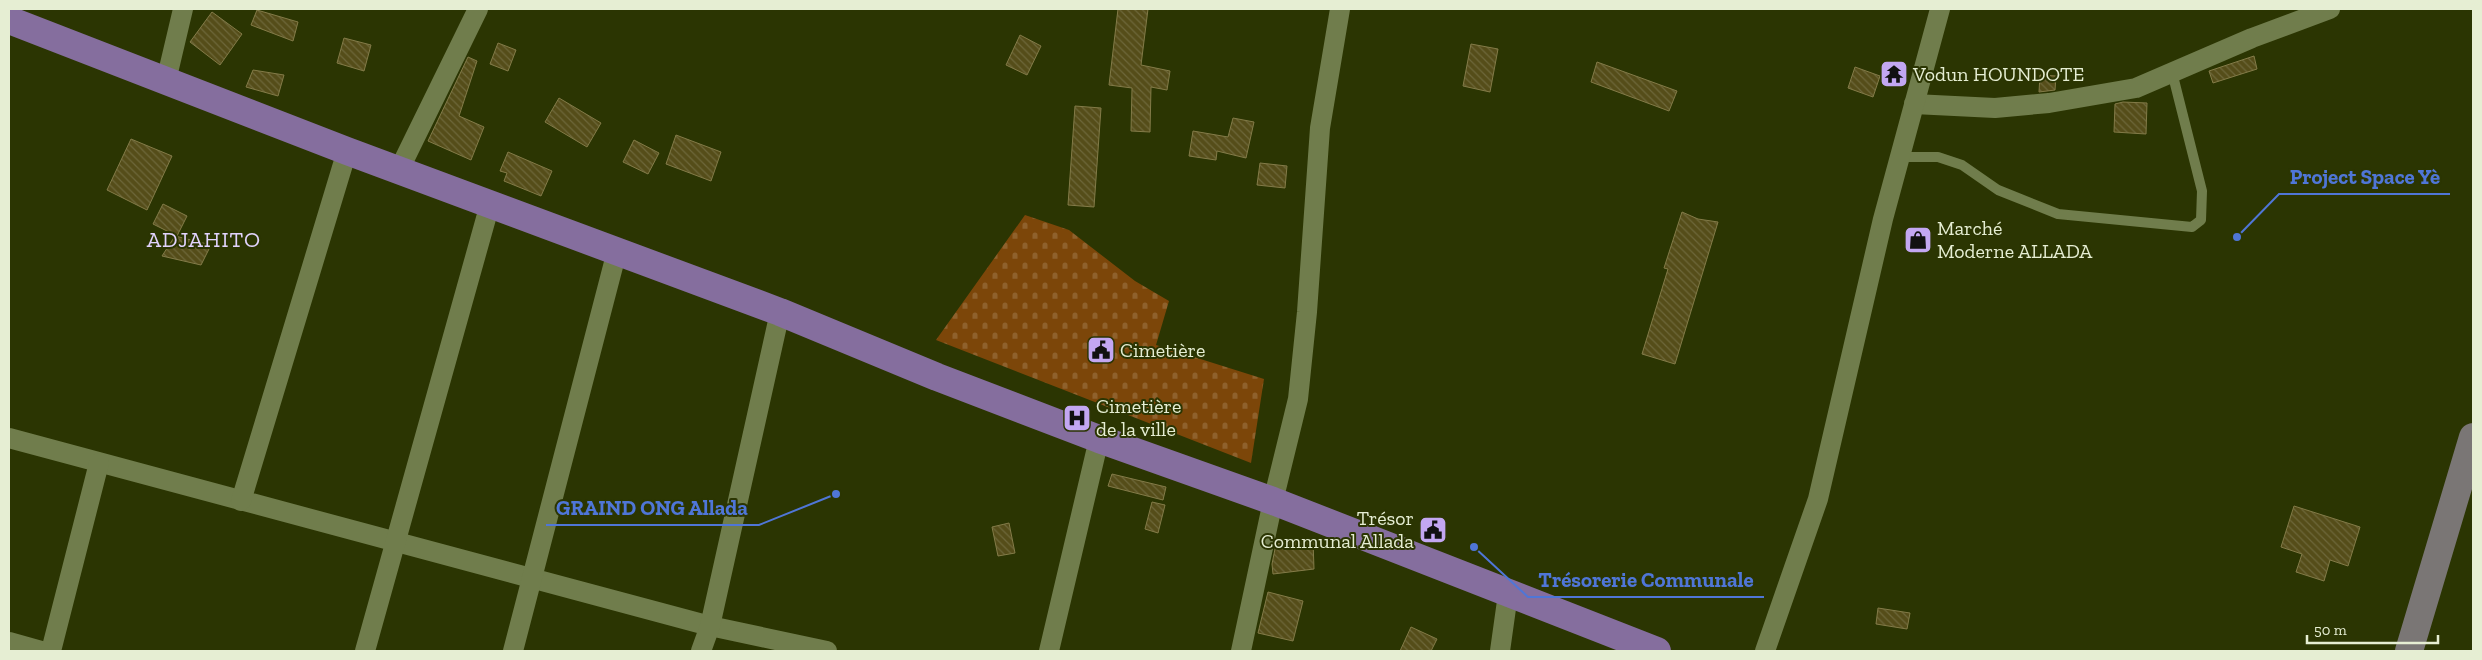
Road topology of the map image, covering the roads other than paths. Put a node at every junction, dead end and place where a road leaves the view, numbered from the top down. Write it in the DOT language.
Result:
graph roads {
  1 [pos="183,9"];
  2 [pos="478,9"];
  3 [pos="1340,9"];
  4 [pos="1940,9"];
  5 [pos="2330,9"];
  6 [pos="9,20"];
  7 [pos="2172,72"];
  8 [pos="166,81"];
  9 [pos="1914,104"];
  10 [pos="347,151"];
  11 [pos="1900,157"];
  12 [pos="399,170"];
  13 [pos="490,204"];
  14 [pos="617,251"];
  15 [pos="780,312"];
  16 [pos="2473,437"];
  17 [pos="9,438"];
  18 [pos="1098,439"];
  19 [pos="99,463"];
  20 [pos="241,501"];
  21 [pos="1273,501"];
  22 [pos="397,542"];
  23 [pos="534,578"];
  24 [pos="1508,594"];
  25 [pos="710,626"];
  26 [pos="9,642"];
  27 [pos="41,651"];
  28 [pos="51,651"];
  29 [pos="365,651"];
  30 [pos="513,651"];
  31 [pos="701,651"];
  32 [pos="827,651"];
  33 [pos="1049,651"];
  34 [pos="1241,651"];
  35 [pos="1500,651"];
  36 [pos="1657,651"];
  37 [pos="1765,651"];
  38 [pos="2410,651"];
  1 -- 8 [label="street"];
  2 -- 12 [label="street"];
  3 -- 21 [label="street"];
  4 -- 9 [label="street"];
  5 -- 7 [label="street"];
  6 -- 8 [label="main road"];
  7 -- 9 [label="street"];
  7 -- 11 [label="lane"];
  8 -- 10 [label="main road"];
  9 -- 11 [label="street"];
  10 -- 12 [label="main road"];
  10 -- 20 [label="street"];
  11 -- 37 [label="street"];
  12 -- 13 [label="main road"];
  13 -- 14 [label="main road"];
  13 -- 22 [label="street"];
  14 -- 15 [label="main road"];
  14 -- 23 [label="street"];
  15 -- 18 [label="main road"];
  15 -- 25 [label="street"];
  16 -- 38 [label="main road"];
  17 -- 19 [label="street"];
  18 -- 21 [label="main road"];
  18 -- 33 [label="street"];
  19 -- 20 [label="street"];
  19 -- 28 [label="street"];
  20 -- 22 [label="street"];
  21 -- 24 [label="main road"];
  21 -- 34 [label="street"];
  22 -- 23 [label="street"];
  22 -- 29 [label="street"];
  23 -- 25 [label="street"];
  23 -- 30 [label="street"];
  24 -- 35 [label="street"];
  24 -- 36 [label="main road"];
  25 -- 31 [label="street"];
  25 -- 32 [label="street"];
  26 -- 27 [label="street"];
}
